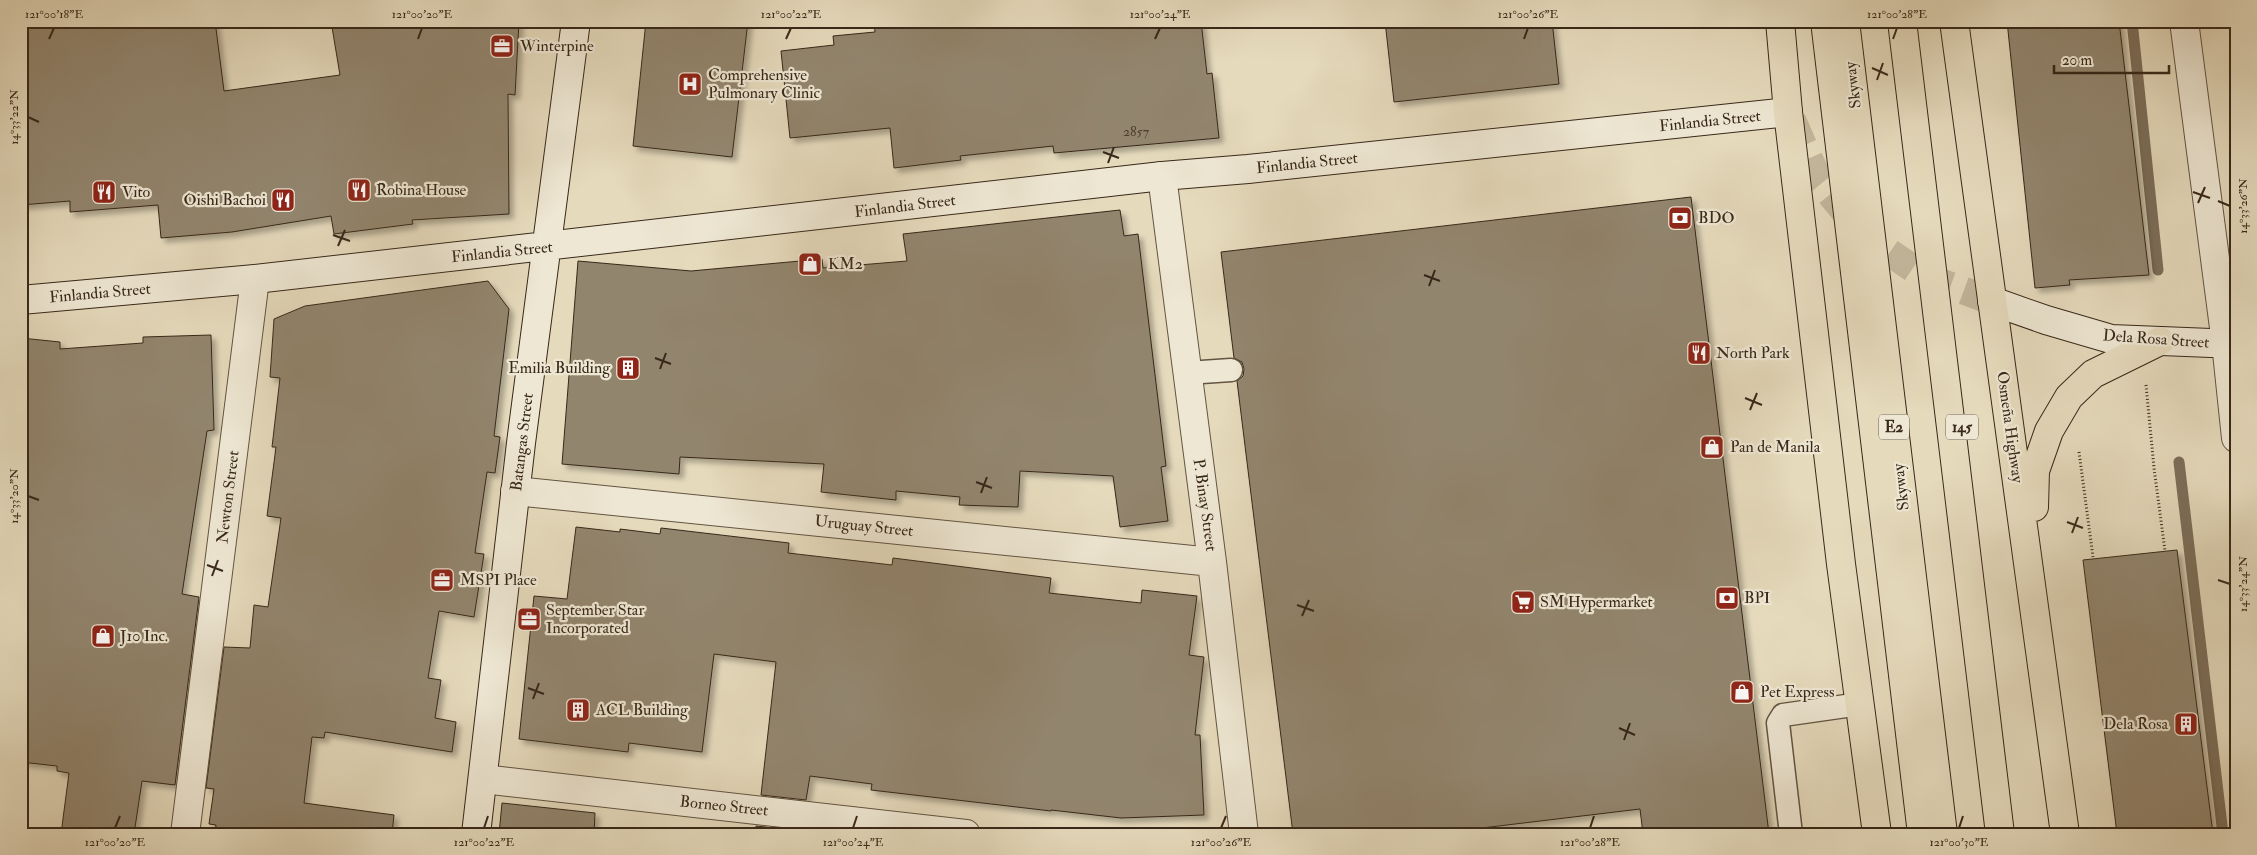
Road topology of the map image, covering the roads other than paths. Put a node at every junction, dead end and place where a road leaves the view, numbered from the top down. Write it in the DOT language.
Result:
graph roads {
  1 [pos="576,21"];
  2 [pos="1780,21"];
  3 [pos="1825,21"];
  4 [pos="1846,21"];
  5 [pos="1902,21"];
  6 [pos="1913,21"];
  7 [pos="1954,21"];
  8 [pos="2184,21"];
  9 [pos="1788,112"];
  10 [pos="1162,176"];
  11 [pos="546,247"];
  12 [pos="256,279"];
  13 [pos="21,300"];
  14 [pos="1992,301"];
  15 [pos="2231,344"];
  16 [pos="2152,345"];
  17 [pos="1231,370"];
  18 [pos="1187,373"];
  19 [pos="2236,438"];
  20 [pos="515,491"];
  21 [pos="1212,562"];
  22 [pos="2032,586"];
  23 [pos="1860,704"];
  24 [pos="482,779"];
  25 [pos="186,834"];
  26 [pos="476,834"];
  27 [pos="966,834"];
  28 [pos="1244,834"];
  29 [pos="1791,834"];
  30 [pos="1877,834"];
  31 [pos="1922,834"];
  32 [pos="1943,834"];
  33 [pos="2000,834"];
  34 [pos="2010,834"];
  35 [pos="2065,834"];
  1 -- 11 [label="street, Batangas Street"];
  2 -- 9 [label="main road"];
  3 -- 31 [label="main road, bridge"];
  4 -- 32 [label="main road, Skyway / E2, bridge"];
  5 -- 33 [label="main road, bridge"];
  6 -- 34 [label="main road, 145"];
  7 -- 14 [label="main road, Osmeña Highway"];
  8 -- 15 [label="street"];
  9 -- 10 [label="street, Finlandia Street"];
  9 -- 23 [label="main road"];
  10 -- 11 [label="street, Finlandia Street"];
  10 -- 18 [label="street, P. Binay Street"];
  11 -- 12 [label="street, Finlandia Street"];
  11 -- 20 [label="street, Batangas Street"];
  12 -- 13 [label="street, Finlandia Street"];
  12 -- 25 [label="street, Newton Street"];
  14 -- 16 [label="street, Dela Rosa Street"];
  14 -- 22 [label="main road, Osmeña Highway"];
  15 -- 16 [label="street, Dela Rosa Street"];
  15 -- 19 [label="street"];
  16 -- 22 [label="main road"];
  17 -- 18 [label="lane"];
  18 -- 21 [label="street, P. Binay Street"];
  20 -- 21 [label="street, Uruguay Street"];
  20 -- 24 [label="street, Batangas Street"];
  21 -- 28 [label="street, P. Binay Street"];
  22 -- 35 [label="main road, Osmeña Highway"];
  23 -- 29 [label="lane"];
  23 -- 30 [label="main road"];
  24 -- 26 [label="street, Batangas Street"];
  24 -- 27 [label="street, Borneo Street"];
}
